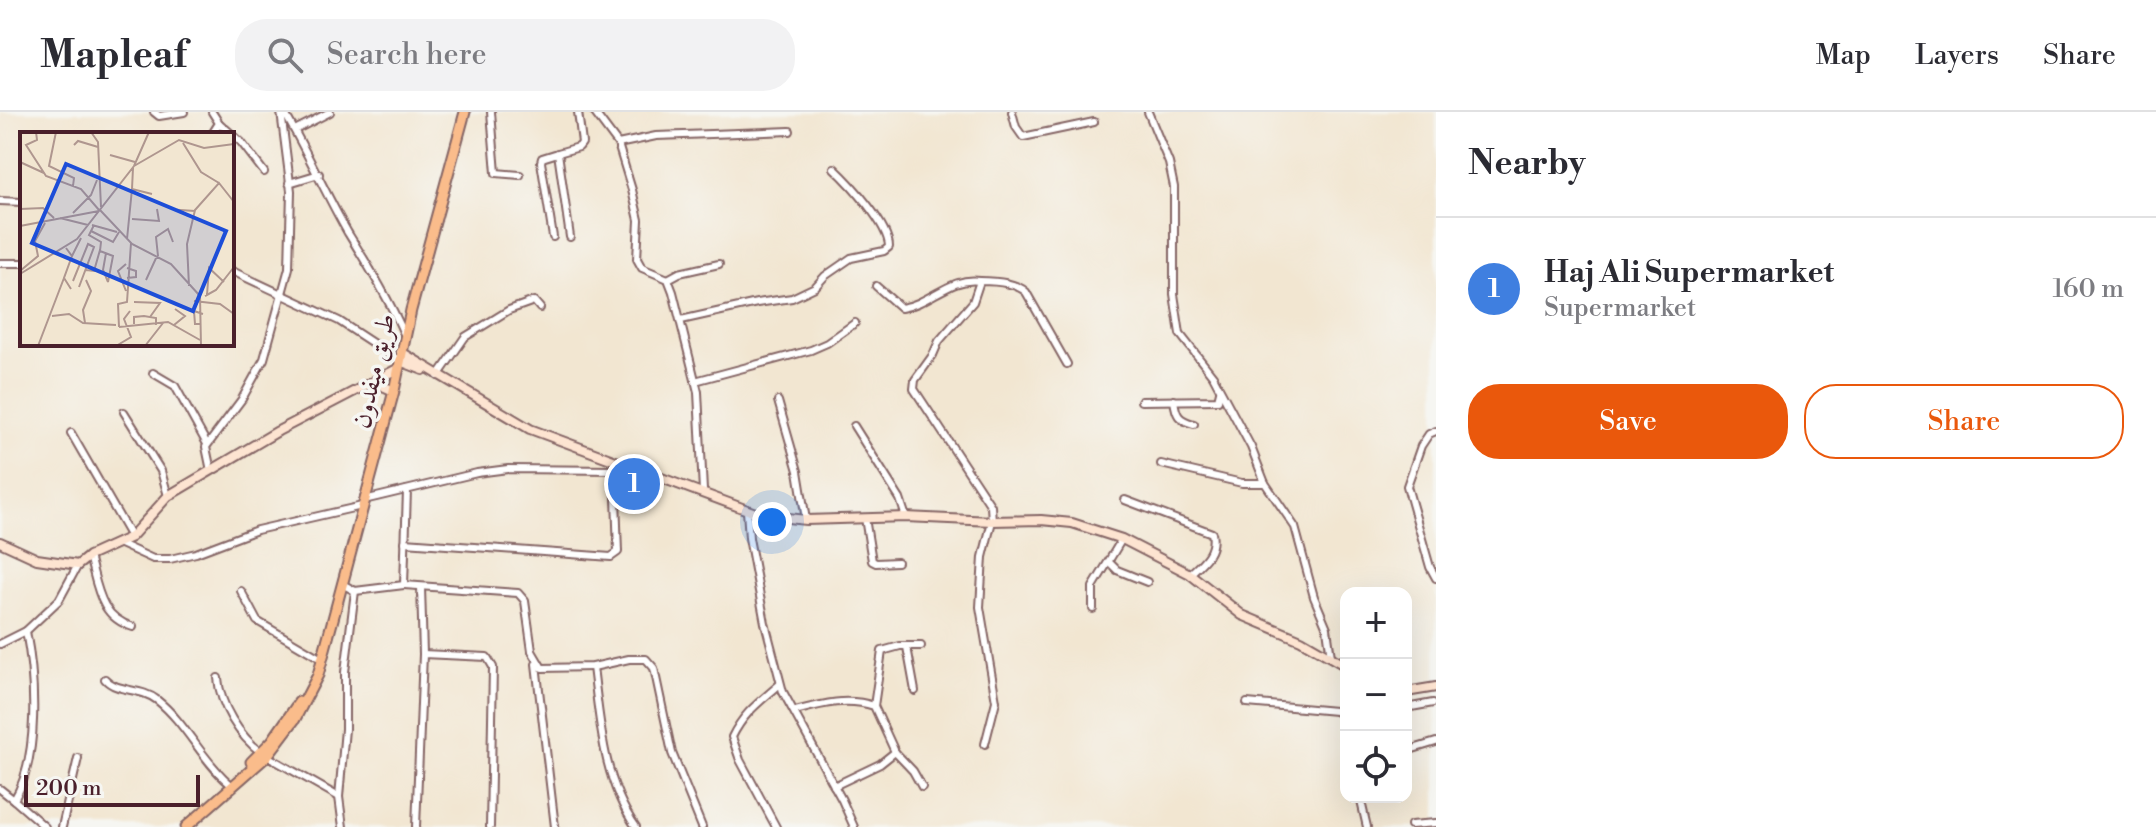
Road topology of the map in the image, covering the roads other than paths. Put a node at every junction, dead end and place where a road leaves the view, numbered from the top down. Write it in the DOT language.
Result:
graph roads {
  1 [pos="154,112"];
  2 [pos="184,112"];
  3 [pos="212,112"];
  4 [pos="282,112"];
  5 [pos="330,112"];
  6 [pos="465,112"];
  7 [pos="491,112"];
  8 [pos="578,112"];
  9 [pos="594,112"];
  10 [pos="1012,112"];
  11 [pos="1148,112"];
  12 [pos="1094,122"];
  13 [pos="219,123"];
  14 [pos="295,130"];
  15 [pos="790,131"];
  16 [pos="213,132"];
  17 [pos="229,132"];
  18 [pos="234,136"];
  19 [pos="618,144"];
  20 [pos="558,153"];
  21 [pos="834,168"];
  22 [pos="264,172"];
  23 [pos="319,174"];
  24 [pos="520,175"];
  25 [pos="289,183"];
  26 [pos="0,201"];
  27 [pos="20,202"];
  28 [pos="553,237"];
  29 [pos="570,237"];
  30 [pos="719,264"];
  31 [pos="234,272"];
  32 [pos="668,279"];
  33 [pos="980,281"];
  34 [pos="876,286"];
  35 [pos="281,292"];
  36 [pos="392,308"];
  37 [pos="540,308"];
  38 [pos="411,310"];
  39 [pos="681,320"];
  40 [pos="855,323"];
  41 [pos="405,336"];
  42 [pos="400,361"];
  43 [pos="1067,364"];
  44 [pos="153,373"];
  45 [pos="438,376"];
  46 [pos="695,381"];
  47 [pos="374,382"];
  48 [pos="394,391"];
  49 [pos="1220,392"];
  50 [pos="1174,400"];
  51 [pos="778,401"];
  52 [pos="1141,401"];
  53 [pos="124,412"];
  54 [pos="1194,424"];
  55 [pos="854,426"];
  56 [pos="1436,431"];
  57 [pos="71,433"];
  58 [pos="207,444"];
  59 [pos="1161,464"];
  60 [pos="617,465"];
  61 [pos="211,471"];
  62 [pos="1265,483"];
  63 [pos="407,490"];
  64 [pos="703,491"];
  65 [pos="168,496"];
  66 [pos="1125,500"];
  67 [pos="363,503"];
  68 [pos="747,511"];
  69 [pos="906,517"];
  70 [pos="865,518"];
  71 [pos="806,520"];
  72 [pos="992,521"];
  73 [pos="131,537"];
  74 [pos="1122,539"];
  75 [pos="0,542"];
  76 [pos="405,542"];
  77 [pos="118,543"];
  78 [pos="89,556"];
  79 [pos="897,562"];
  80 [pos="1109,562"];
  81 [pos="78,565"];
  82 [pos="1190,574"];
  83 [pos="1436,578"];
  84 [pos="1147,582"];
  85 [pos="344,585"];
  86 [pos="404,585"];
  87 [pos="421,587"];
  88 [pos="241,591"];
  89 [pos="355,591"];
  90 [pos="1093,609"];
  91 [pos="133,627"];
  92 [pos="26,631"];
  93 [pos="328,641"];
  94 [pos="0,644"];
  95 [pos="921,646"];
  96 [pos="907,647"];
  97 [pos="423,654"];
  98 [pos="1331,657"];
  99 [pos="320,658"];
  100 [pos="536,658"];
  101 [pos="1340,662"];
  102 [pos="593,667"];
  103 [pos="218,678"];
  104 [pos="105,679"];
  105 [pos="780,684"];
  106 [pos="1436,687"];
  107 [pos="915,691"];
  108 [pos="1412,691"];
  109 [pos="1247,703"];
  110 [pos="1433,703"];
  111 [pos="874,706"];
  112 [pos="1412,707"];
  113 [pos="795,711"];
  114 [pos="1340,713"];
  115 [pos="1436,742"];
  116 [pos="985,744"];
  117 [pos="1413,749"];
  118 [pos="895,752"];
  119 [pos="264,754"];
  120 [pos="78,758"];
  121 [pos="229,783"];
  122 [pos="834,786"];
  123 [pos="922,787"];
  124 [pos="0,789"];
  125 [pos="339,797"];
  126 [pos="14,800"];
  127 [pos="1361,803"];
  128 [pos="1436,823"];
  129 [pos="1411,825"];
  130 [pos="45,827"];
  131 [pos="62,827"];
  132 [pos="178,827"];
  133 [pos="186,827"];
  134 [pos="343,827"];
  135 [pos="416,827"];
  136 [pos="490,827"];
  137 [pos="555,827"];
  138 [pos="636,827"];
  139 [pos="702,827"];
  140 [pos="776,827"];
  141 [pos="854,827"];
  142 [pos="1367,827"];
  1 -- 2 [label="street"];
  3 -- 13 [label="street"];
  4 -- 14 [label="street"];
  4 -- 25 [label="street"];
  5 -- 14 [label="street"];
  6 -- 38 [label="main road, طريق ميفدون"];
  7 -- 24 [label="street"];
  8 -- 20 [label="street"];
  9 -- 19 [label="street"];
  10 -- 12 [label="street"];
  11 -- 49 [label="street"];
  13 -- 16 [label="street"];
  13 -- 17 [label="street"];
  14 -- 23 [label="street"];
  15 -- 19 [label="street"];
  18 -- 22 [label="street"];
  19 -- 32 [label="street"];
  20 -- 28 [label="street"];
  20 -- 29 [label="street"];
  21 -- 39 [label="street"];
  23 -- 25 [label="street"];
  23 -- 36 [label="street"];
  25 -- 35 [label="street"];
  26 -- 27 [label="street"];
  30 -- 32 [label="street"];
  31 -- 35 [label="street"];
  32 -- 39 [label="street"];
  33 -- 34 [label="street"];
  33 -- 43 [label="street"];
  33 -- 72 [label="street"];
  35 -- 42 [label="street"];
  35 -- 58 [label="street"];
  36 -- 38 [label="street"];
  36 -- 41 [label="street"];
  37 -- 45 [label="street"];
  38 -- 41 [label="main road, طريق ميفدون"];
  39 -- 46 [label="street"];
  40 -- 46 [label="street"];
  41 -- 42 [label="main road, طريق ميفدون"];
  42 -- 45 [label="street"];
  42 -- 47 [label="street"];
  42 -- 48 [label="main road, طريق ميفدون"];
  44 -- 58 [label="street"];
  45 -- 60 [label="street"];
  46 -- 64 [label="street"];
  47 -- 48 [label="street"];
  47 -- 61 [label="street"];
  48 -- 67 [label="main road, طريق ميفدون"];
  49 -- 50 [label="street"];
  49 -- 62 [label="street"];
  50 -- 52 [label="street"];
  50 -- 54 [label="street"];
  51 -- 71 [label="street"];
  53 -- 65 [label="street"];
  55 -- 69 [label="street"];
  56 -- 83 [label="street"];
  57 -- 73 [label="street"];
  58 -- 61 [label="street"];
  59 -- 62 [label="street"];
  60 -- 63 [label="street"];
  60 -- 64 [label="street"];
  60 -- 76 [label="street"];
  61 -- 65 [label="street"];
  62 -- 98 [label="street"];
  63 -- 67 [label="street"];
  63 -- 76 [label="street"];
  64 -- 68 [label="street"];
  65 -- 73 [label="street"];
  66 -- 82 [label="street"];
  67 -- 77 [label="street"];
  67 -- 85 [label="main road, طريق ميفدون"];
  68 -- 71 [label="street"];
  68 -- 105 [label="street"];
  69 -- 70 [label="street"];
  69 -- 72 [label="street"];
  70 -- 71 [label="street"];
  70 -- 79 [label="street"];
  72 -- 74 [label="street"];
  72 -- 116 [label="street"];
  73 -- 77 [label="street"];
  74 -- 80 [label="street"];
  74 -- 82 [label="street"];
  75 -- 81 [label="street"];
  76 -- 86 [label="street"];
  77 -- 78 [label="street"];
  78 -- 81 [label="street"];
  78 -- 91 [label="street"];
  80 -- 84 [label="street"];
  80 -- 90 [label="street"];
  81 -- 92 [label="street"];
  82 -- 98 [label="street"];
  85 -- 89 [label="street"];
  85 -- 93 [label="main road, طريق ميفدون"];
  86 -- 87 [label="street"];
  86 -- 89 [label="street"];
  87 -- 97 [label="street"];
  87 -- 100 [label="street"];
  88 -- 99 [label="street"];
  89 -- 125 [label="street"];
  92 -- 94 [label="street"];
  92 -- 126 [label="street"];
  93 -- 99 [label="main road, طريق ميفدون"];
  93 -- 119 [label="main road, طريق ميفدون"];
  95 -- 96 [label="street"];
  96 -- 107 [label="street"];
  96 -- 111 [label="street"];
  97 -- 135 [label="street"];
  97 -- 136 [label="street"];
  98 -- 101 [label="street"];
  99 -- 119 [label="main road, طريق ميفدون"];
  100 -- 102 [label="street"];
  100 -- 137 [label="street"];
  102 -- 138 [label="street"];
  102 -- 139 [label="street"];
  103 -- 119 [label="street"];
  104 -- 121 [label="street"];
  105 -- 113 [label="street"];
  105 -- 140 [label="street"];
  106 -- 108 [label="street"];
  109 -- 114 [label="street"];
  110 -- 112 [label="street"];
  111 -- 113 [label="street"];
  111 -- 118 [label="street"];
  113 -- 122 [label="street"];
  115 -- 117 [label="street"];
  118 -- 122 [label="street"];
  118 -- 123 [label="street"];
  119 -- 121 [label="main road, طريق ميفدون"];
  119 -- 125 [label="street"];
  119 -- 133 [label="main road, طريق ميفدون"];
  120 -- 131 [label="street"];
  121 -- 132 [label="main road, طريق ميفدون"];
  122 -- 141 [label="street"];
  124 -- 126 [label="street"];
  125 -- 134 [label="street"];
  126 -- 130 [label="street"];
  127 -- 142 [label="street"];
  128 -- 129 [label="street"];
}
